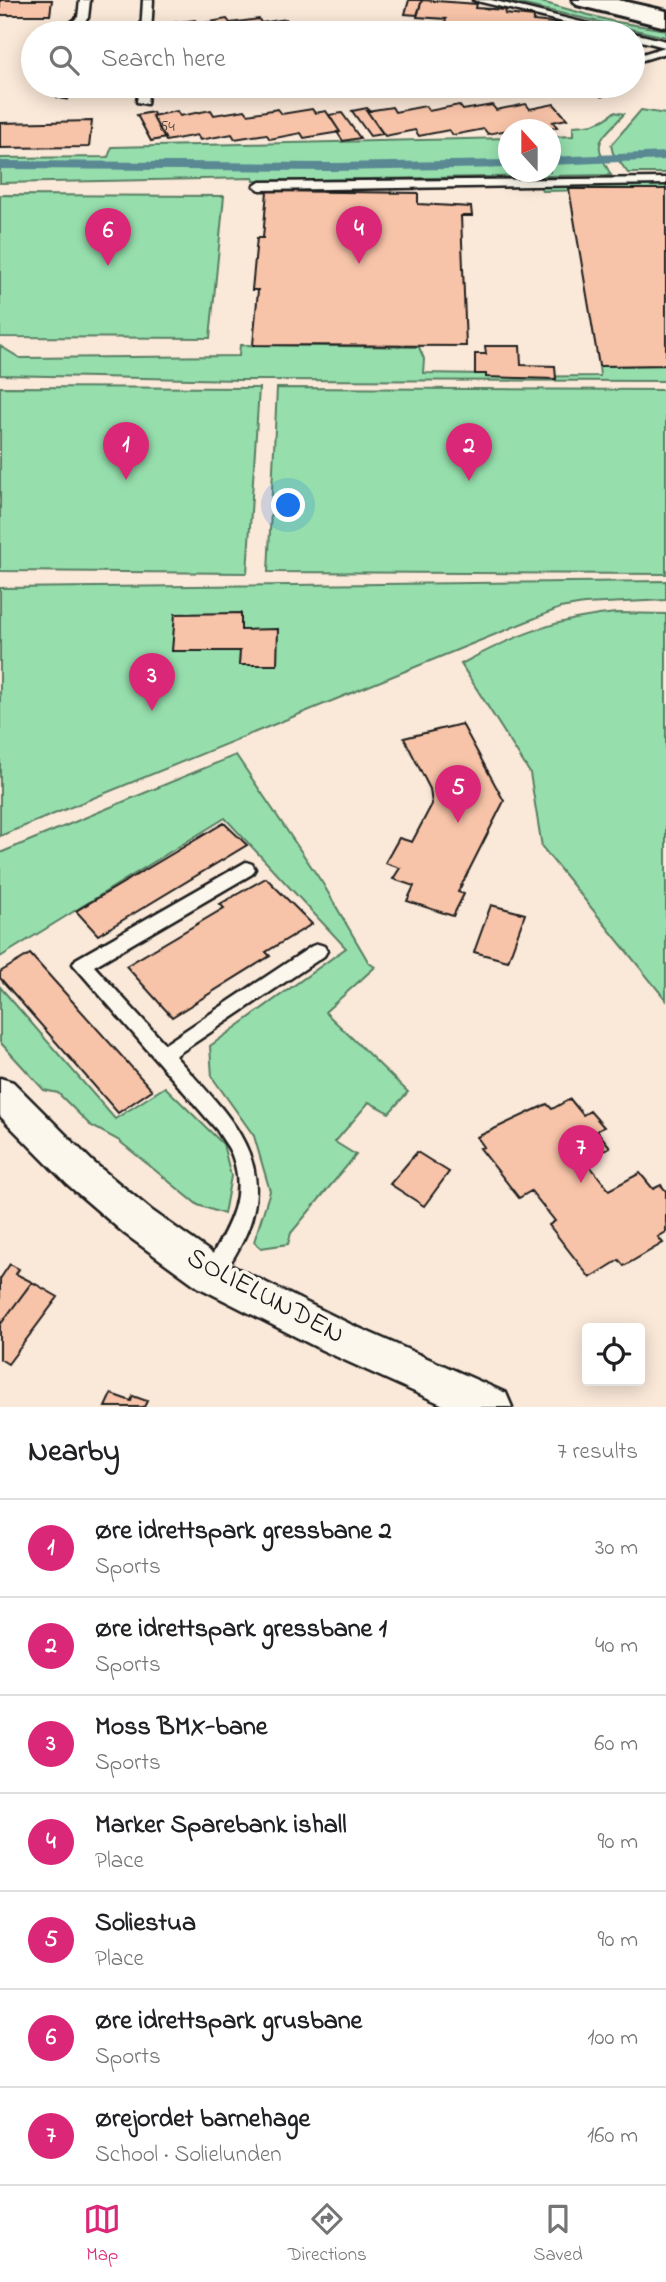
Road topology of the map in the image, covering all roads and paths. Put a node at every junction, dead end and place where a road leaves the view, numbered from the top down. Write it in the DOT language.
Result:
graph roads {
  1 [pos="85,0"];
  2 [pos="148,0"];
  3 [pos="478,0"];
  4 [pos="586,0"];
  5 [pos="666,19"];
  6 [pos="79,21"];
  7 [pos="147,21"];
  8 [pos="569,21"];
  9 [pos="645,39"];
  10 [pos="666,44"];
  11 [pos="666,50"];
  12 [pos="645,56"];
  13 [pos="143,98"];
  14 [pos="143,102"];
  15 [pos="666,181"];
  16 [pos="260,186"];
  17 [pos="246,869"];
  18 [pos="318,951"];
  19 [pos="163,1055"];
  20 [pos="0,1093"];
  21 [pos="212,1275"];
  22 [pos="492,1407"];
  1 -- 6 [label="lane"];
  2 -- 7 [label="lane"];
  3 -- 8 [label="lane"];
  4 -- 5 [label="street"];
  9 -- 10 [label="lane"];
  11 -- 12 [label="lane"];
  13 -- 14 [label="lane"];
  15 -- 16 [label="lane"];
  17 -- 19 [label="lane"];
  18 -- 19 [label="lane"];
  19 -- 21 [label="lane"];
  20 -- 21 [label="street, SOLIELUNDEN"];
  21 -- 22 [label="street, SOLIELUNDEN"];
}
